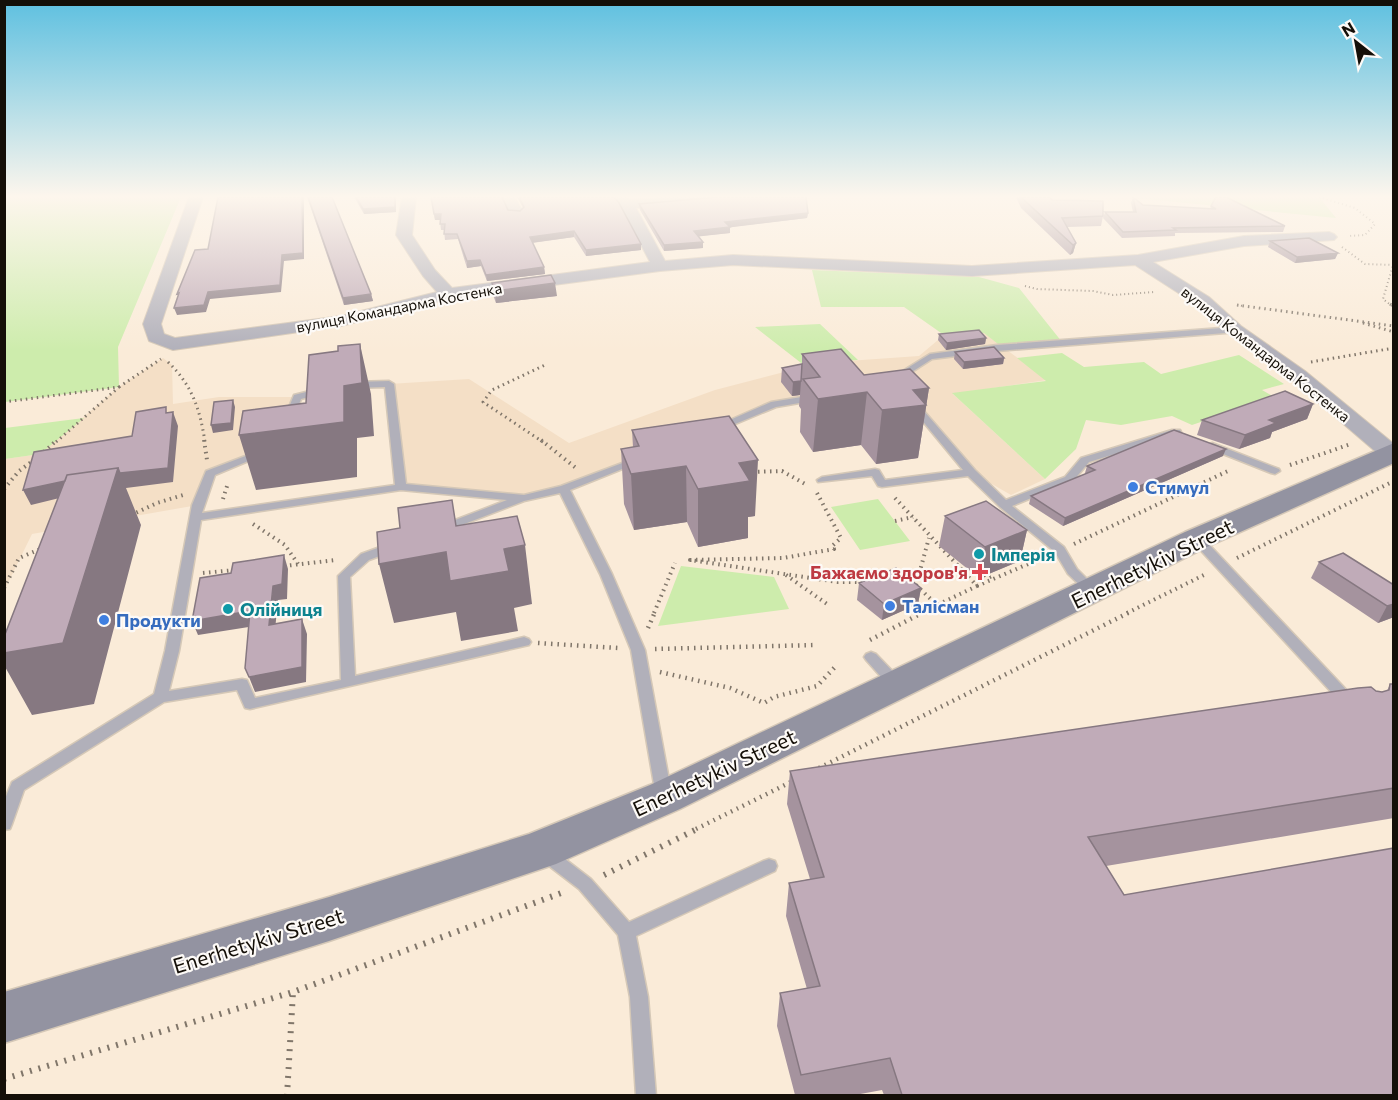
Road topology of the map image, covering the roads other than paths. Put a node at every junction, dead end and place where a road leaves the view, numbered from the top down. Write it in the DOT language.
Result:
graph roads {
  1 [pos="178,248"];
  2 [pos="413,248"];
  3 [pos="650,248"];
  4 [pos="1203,248"];
  5 [pos="1138,260"];
  6 [pos="660,266"];
  7 [pos="448,294"];
  8 [pos="1235,330"];
  9 [pos="885,387"];
  10 [pos="904,394"];
  11 [pos="830,396"];
  12 [pos="286,427"];
  13 [pos="709,431"];
  14 [pos="1184,435"];
  15 [pos="1204,443"];
  16 [pos="271,450"];
  17 [pos="1385,456"];
  18 [pos="644,458"];
  19 [pos="1275,471"];
  20 [pos="971,472"];
  21 [pos="822,480"];
  22 [pos="401,488"];
  23 [pos="564,489"];
  24 [pos="524,498"];
  25 [pos="1004,505"];
  26 [pos="196,517"];
  27 [pos="428,533"];
  28 [pos="1197,539"];
  29 [pos="407,541"];
  30 [pos="1093,591"];
  31 [pos="524,642"];
  32 [pos="348,682"];
  33 [pos="160,697"];
  34 [pos="1356,710"];
  35 [pos="665,797"];
  36 [pos="4,824"];
  37 [pos="540,850"];
  38 [pos="769,866"];
  39 [pos="626,932"];
  40 [pos="4,1018"];
  41 [pos="646,1095"];
  1 -- 7 [label="street, вулиця Командарма Костенка"];
  2 -- 7 [label="street"];
  3 -- 6 [label="street"];
  4 -- 5 [label="street, вулиця Командарма Костенка"];
  5 -- 6 [label="street, вулиця Командарма Костенка"];
  5 -- 8 [label="street, вулиця Командарма Костенка"];
  6 -- 7 [label="street, вулиця Командарма Костенка"];
  8 -- 9 [label="lane"];
  8 -- 17 [label="street, вулиця Командарма Костенка"];
  10 -- 20 [label="lane"];
  11 -- 13 [label="lane"];
  12 -- 22 [label="lane"];
  14 -- 25 [label="lane"];
  15 -- 19 [label="lane"];
  16 -- 26 [label="lane"];
  17 -- 28 [label="main road, Enerhetykiv Street"];
  18 -- 23 [label="lane"];
  20 -- 21 [label="lane"];
  20 -- 25 [label="lane"];
  22 -- 24 [label="lane"];
  22 -- 26 [label="lane"];
  23 -- 24 [label="lane"];
  23 -- 35 [label="lane"];
  24 -- 27 [label="lane"];
  25 -- 30 [label="lane"];
  26 -- 33 [label="lane"];
  28 -- 30 [label="main road, Enerhetykiv Street"];
  28 -- 34 [label="lane"];
  29 -- 32 [label="lane"];
  30 -- 35 [label="main road, Enerhetykiv Street"];
  31 -- 32 [label="lane"];
  32 -- 33 [label="lane"];
  33 -- 36 [label="lane"];
  35 -- 37 [label="main road, Enerhetykiv Street"];
  37 -- 39 [label="lane"];
  37 -- 40 [label="main road, Enerhetykiv Street"];
  38 -- 39 [label="lane"];
  39 -- 41 [label="lane"];
}
